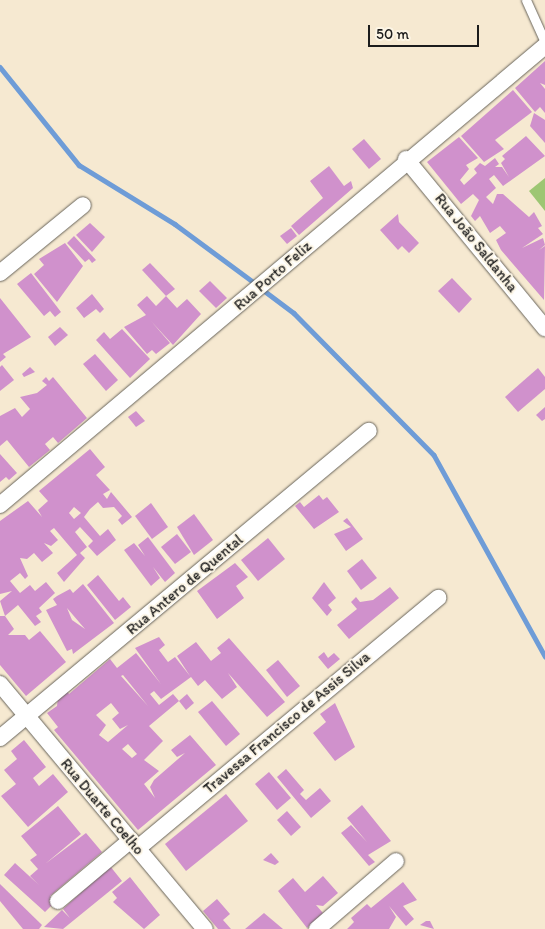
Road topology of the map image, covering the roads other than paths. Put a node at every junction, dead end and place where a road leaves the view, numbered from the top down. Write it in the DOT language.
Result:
graph roads {
  1 [pos="526,0"];
  2 [pos="545,42"];
  3 [pos="545,46"];
  4 [pos="406,159"];
  5 [pos="83,205"];
  6 [pos="0,273"];
  7 [pos="545,328"];
  8 [pos="369,431"];
  9 [pos="0,505"];
  10 [pos="438,598"];
  11 [pos="0,684"];
  12 [pos="26,716"];
  13 [pos="0,738"];
  14 [pos="134,844"];
  15 [pos="396,861"];
  16 [pos="58,901"];
  17 [pos="205,929"];
  18 [pos="317,929"];
  1 -- 2 [label="lane"];
  3 -- 4 [label="street, Rua Porto Feliz"];
  4 -- 7 [label="street, Rua João Saldanha"];
  4 -- 9 [label="street, Rua Porto Feliz"];
  5 -- 6 [label="street"];
  8 -- 12 [label="street, Rua Antero de Quental"];
  10 -- 14 [label="street, Travessa Francisco de Assis Silva"];
  11 -- 12 [label="street, Rua Duarte Coelho"];
  12 -- 13 [label="street, Rua Antero de Quental"];
  12 -- 14 [label="street, Rua Duarte Coelho"];
  14 -- 16 [label="street, Travessa Francisco de Assis Silva"];
  14 -- 17 [label="street, Rua Duarte Coelho"];
  15 -- 18 [label="street"];
}
